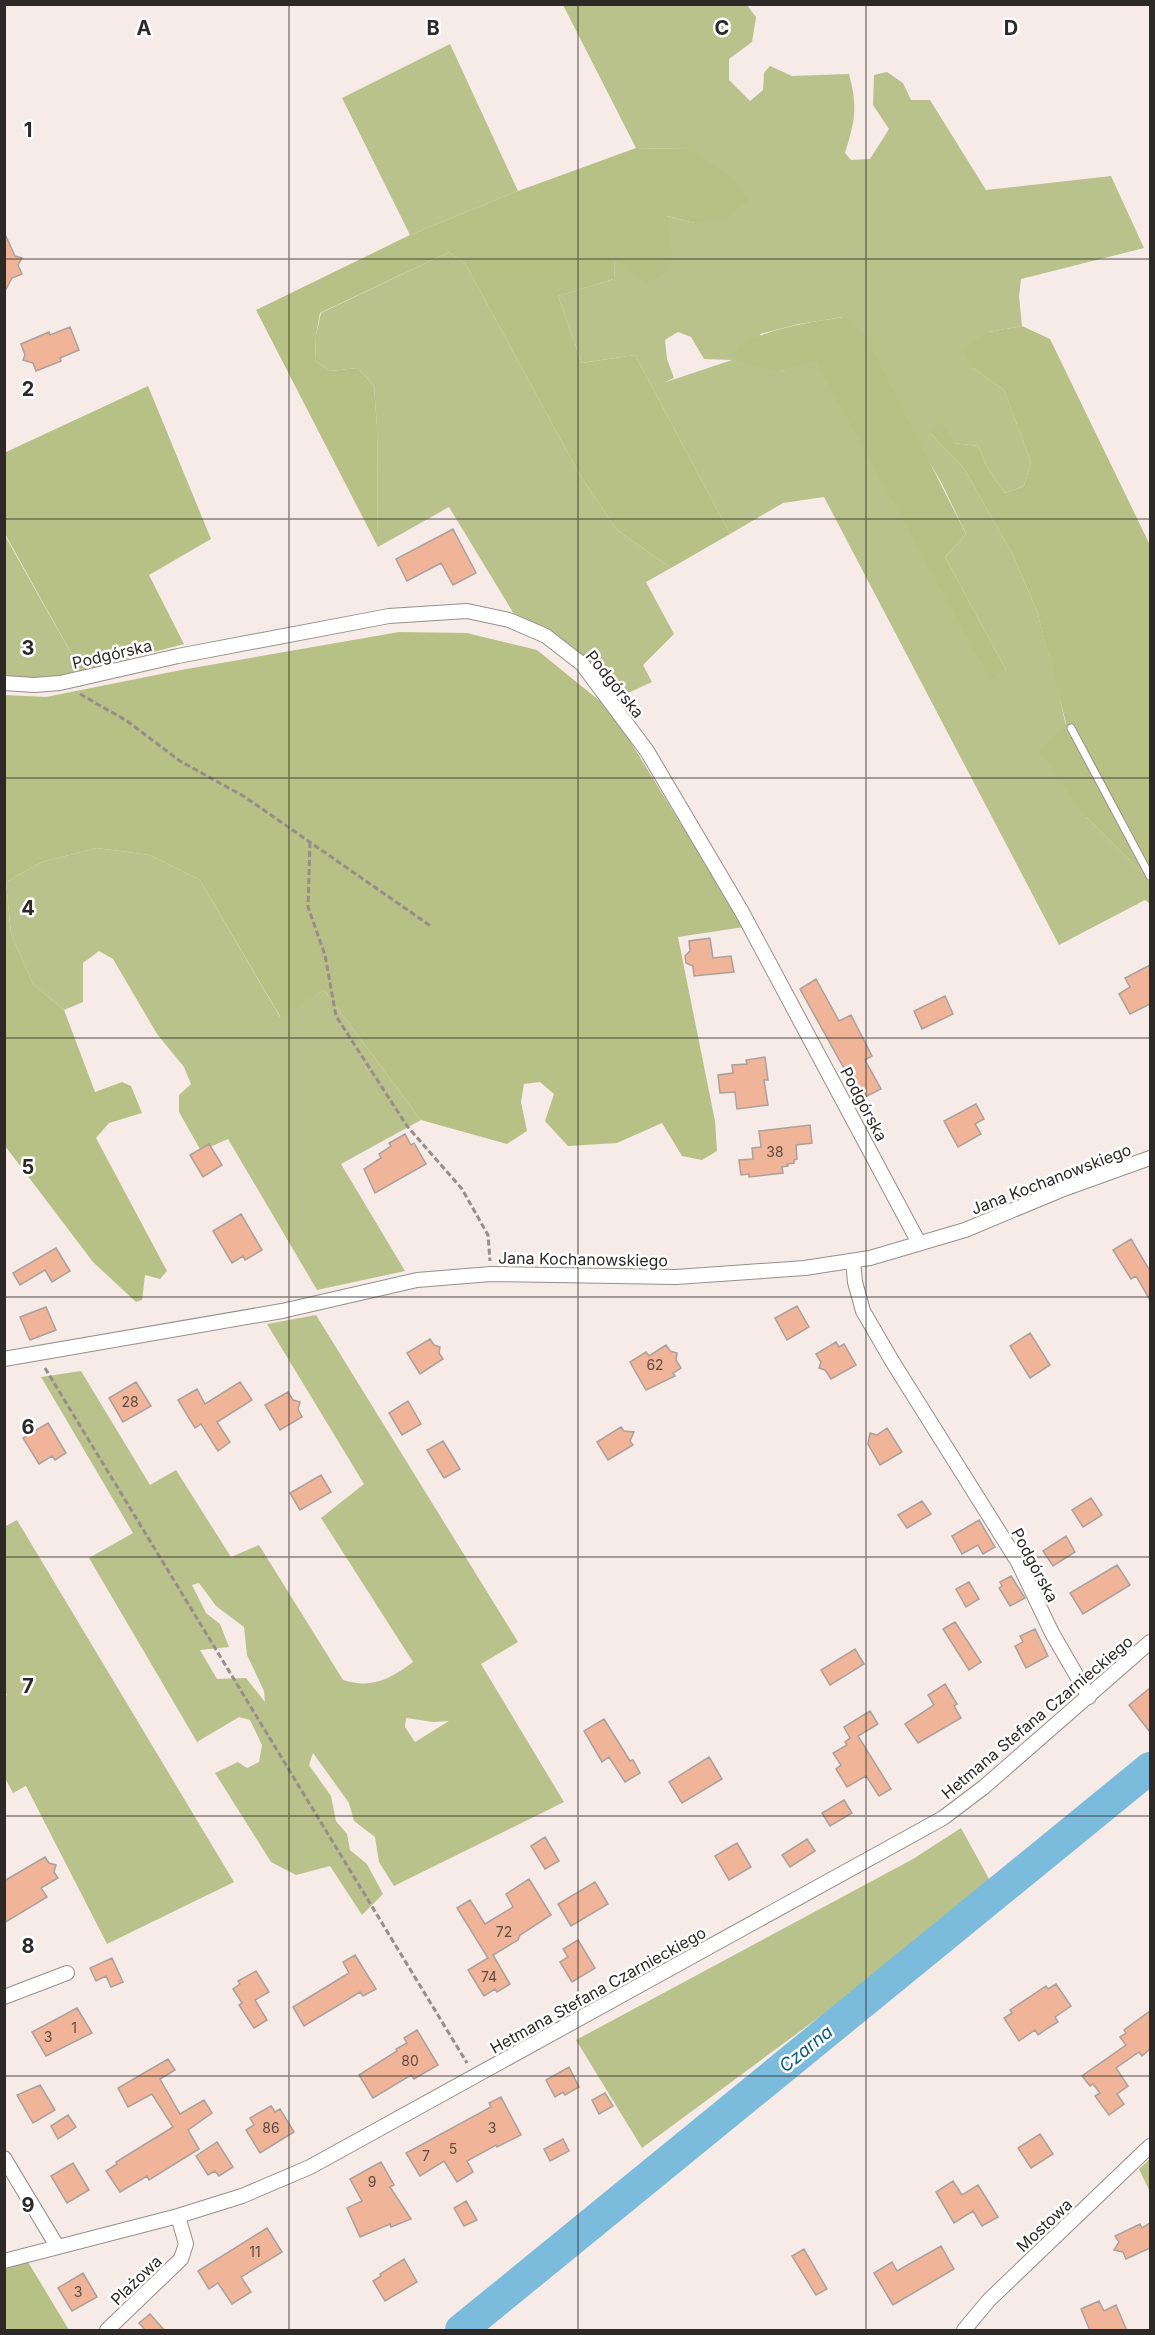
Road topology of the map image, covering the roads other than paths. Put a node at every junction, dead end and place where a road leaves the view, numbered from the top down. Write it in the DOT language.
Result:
graph roads {
  1 [pos="4,683"];
  2 [pos="1071,728"];
  3 [pos="1150,876"];
  4 [pos="1150,1158"];
  5 [pos="919,1243"];
  6 [pos="853,1261"];
  7 [pos="4,1359"];
  8 [pos="1150,1641"];
  9 [pos="1089,1697"];
  10 [pos="67,1972"];
  11 [pos="4,1997"];
  12 [pos="1150,2146"];
  13 [pos="4,2158"];
  14 [pos="178,2216"];
  15 [pos="57,2247"];
  16 [pos="4,2261"];
  17 [pos="107,2331"];
  18 [pos="964,2331"];
  1 -- 5 [label="street, Podgórska"];
  2 -- 3 [label="lane"];
  4 -- 5 [label="street, Jana Kochanowskiego"];
  5 -- 6 [label="street, Jana Kochanowskiego"];
  6 -- 7 [label="street, Jana Kochanowskiego"];
  6 -- 9 [label="street, Podgórska"];
  8 -- 9 [label="street, Hetmana Stefana Czarnieckiego"];
  9 -- 14 [label="street, Hetmana Stefana Czarnieckiego"];
  10 -- 11 [label="street"];
  12 -- 18 [label="street, Mostowa"];
  13 -- 15 [label="street"];
  14 -- 15 [label="street, Hetmana Stefana Czarnieckiego"];
  14 -- 17 [label="street, Plażowa"];
  15 -- 16 [label="street, Hetmana Stefana Czarnieckiego"];
}
